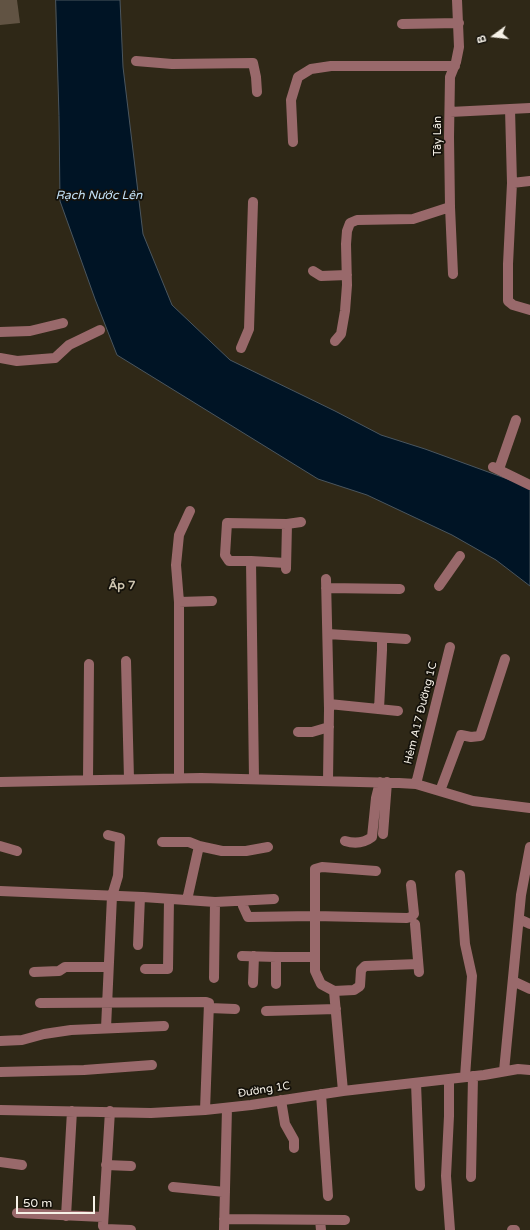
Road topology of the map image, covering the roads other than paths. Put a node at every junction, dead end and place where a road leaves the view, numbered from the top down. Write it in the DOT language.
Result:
graph roads {
  1 [pos="457,0"];
  2 [pos="459,23"];
  3 [pos="402,24"];
  4 [pos="136,61"];
  5 [pos="455,66"];
  6 [pos="257,92"];
  7 [pos="530,108"];
  8 [pos="510,109"];
  9 [pos="450,112"];
  10 [pos="293,142"];
  11 [pos="530,181"];
  12 [pos="512,182"];
  13 [pos="253,202"];
  14 [pos="450,207"];
  15 [pos="314,271"];
  16 [pos="453,274"];
  17 [pos="347,275"];
  18 [pos="530,310"];
  19 [pos="63,322"];
  20 [pos="100,330"];
  21 [pos="0,332"];
  22 [pos="335,341"];
  23 [pos="241,348"];
  24 [pos="0,358"];
  25 [pos="516,420"];
  26 [pos="530,485"];
  27 [pos="190,511"];
  28 [pos="301,522"];
  29 [pos="287,524"];
  30 [pos="460,556"];
  31 [pos="251,561"];
  32 [pos="439,586"];
  33 [pos="400,589"];
  34 [pos="212,601"];
  35 [pos="179,602"];
  36 [pos="328,634"];
  37 [pos="382,638"];
  38 [pos="406,639"];
  39 [pos="450,647"];
  40 [pos="505,659"];
  41 [pos="126,661"];
  42 [pos="89,664"];
  43 [pos="329,704"];
  44 [pos="380,709"];
  45 [pos="398,711"];
  46 [pos="329,727"];
  47 [pos="298,732"];
  48 [pos="179,778"];
  49 [pos="129,779"];
  50 [pos="254,779"];
  51 [pos="88,780"];
  52 [pos="328,781"];
  53 [pos="0,782"];
  54 [pos="383,782"];
  55 [pos="416,784"];
  56 [pos="440,791"];
  57 [pos="530,808"];
  58 [pos="383,834"];
  59 [pos="108,835"];
  60 [pos="345,841"];
  61 [pos="162,842"];
  62 [pos="0,846"];
  63 [pos="199,846"];
  64 [pos="268,847"];
  65 [pos="530,847"];
  66 [pos="17,851"];
  67 [pos="376,870"];
  68 [pos="460,875"];
  69 [pos="411,885"];
  70 [pos="526,888"];
  71 [pos="0,891"];
  72 [pos="112,896"];
  73 [pos="140,897"];
  74 [pos="169,899"];
  75 [pos="274,899"];
  76 [pos="187,900"];
  77 [pos="242,901"];
  78 [pos="215,902"];
  79 [pos="314,916"];
  80 [pos="519,919"];
  81 [pos="415,924"];
  82 [pos="530,924"];
  83 [pos="138,945"];
  84 [pos="242,956"];
  85 [pos="254,956"];
  86 [pos="276,957"];
  87 [pos="315,957"];
  88 [pos="108,967"];
  89 [pos="145,969"];
  90 [pos="34,972"];
  91 [pos="214,978"];
  92 [pos="513,981"];
  93 [pos="253,982"];
  94 [pos="276,984"];
  95 [pos="530,990"];
  96 [pos="334,991"];
  97 [pos="107,1002"];
  98 [pos="40,1003"];
  99 [pos="209,1008"];
  100 [pos="236,1009"];
  101 [pos="336,1009"];
  102 [pos="266,1011"];
  103 [pos="164,1026"];
  104 [pos="106,1028"];
  105 [pos="0,1041"];
  106 [pos="152,1065"];
  107 [pos="530,1070"];
  108 [pos="504,1071"];
  109 [pos="0,1072"];
  110 [pos="469,1077"];
  111 [pos="449,1079"];
  112 [pos="416,1082"];
  113 [pos="342,1091"];
  114 [pos="321,1094"];
  115 [pos="281,1100"];
  116 [pos="227,1108"];
  117 [pos="0,1110"];
  118 [pos="205,1110"];
  119 [pos="72,1111"];
  120 [pos="110,1111"];
  121 [pos="294,1148"];
  122 [pos="0,1162"];
  123 [pos="22,1164"];
  124 [pos="106,1165"];
  125 [pos="131,1166"];
  126 [pos="471,1177"];
  127 [pos="420,1186"];
  128 [pos="173,1187"];
  129 [pos="225,1192"];
  130 [pos="328,1196"];
  131 [pos="18,1213"];
  132 [pos="66,1216"];
  133 [pos="102,1217"];
  134 [pos="224,1219"];
  135 [pos="320,1220"];
  136 [pos="345,1220"];
  137 [pos="131,1230"];
  138 [pos="224,1230"];
  139 [pos="321,1230"];
  140 [pos="450,1230"];
  141 [pos="512,1230"];
  142 [pos="515,1230"];
  1 -- 2 [label="street, Tây Lân"];
  2 -- 3 [label="street"];
  2 -- 5 [label="street, Tây Lân"];
  4 -- 6 [label="street"];
  5 -- 9 [label="street, Tây Lân"];
  5 -- 10 [label="street"];
  7 -- 8 [label="street"];
  8 -- 9 [label="street"];
  8 -- 12 [label="street"];
  9 -- 14 [label="street, Tây Lân"];
  11 -- 12 [label="street"];
  12 -- 18 [label="street"];
  13 -- 23 [label="street"];
  14 -- 16 [label="street, Tây Lân"];
  14 -- 17 [label="street"];
  15 -- 17 [label="street"];
  17 -- 22 [label="street"];
  19 -- 21 [label="street"];
  20 -- 24 [label="street"];
  25 -- 26 [label="street"];
  27 -- 35 [label="street"];
  28 -- 29 [label="street"];
  29 -- 31 [label="street"];
  29 -- 31 [label="street"];
  30 -- 32 [label="street"];
  31 -- 50 [label="street"];
  33 -- 36 [label="street"];
  34 -- 35 [label="street"];
  35 -- 48 [label="street"];
  36 -- 37 [label="street"];
  36 -- 43 [label="street"];
  37 -- 38 [label="street"];
  37 -- 44 [label="street"];
  39 -- 55 [label="street, Hẻm A17 Đường 1C"];
  40 -- 56 [label="street"];
  41 -- 49 [label="street"];
  42 -- 51 [label="street"];
  43 -- 44 [label="street"];
  43 -- 46 [label="street"];
  44 -- 45 [label="street"];
  46 -- 47 [label="street"];
  46 -- 52 [label="street"];
  48 -- 49 [label="street"];
  48 -- 50 [label="street"];
  49 -- 51 [label="street"];
  50 -- 52 [label="street"];
  51 -- 53 [label="street"];
  52 -- 54 [label="street"];
  54 -- 55 [label="street"];
  54 -- 58 [label="street"];
  54 -- 60 [label="street"];
  55 -- 56 [label="street"];
  56 -- 57 [label="street"];
  59 -- 72 [label="street"];
  61 -- 63 [label="street"];
  62 -- 66 [label="street"];
  63 -- 64 [label="street"];
  63 -- 76 [label="street"];
  65 -- 70 [label="street"];
  67 -- 79 [label="street"];
  68 -- 110 [label="street"];
  69 -- 79 [label="street"];
  70 -- 80 [label="street"];
  71 -- 72 [label="street"];
  72 -- 73 [label="street"];
  72 -- 88 [label="street"];
  73 -- 74 [label="street"];
  73 -- 83 [label="street"];
  74 -- 76 [label="street"];
  74 -- 89 [label="street"];
  75 -- 77 [label="street"];
  76 -- 78 [label="street"];
  77 -- 78 [label="street"];
  77 -- 79 [label="street"];
  78 -- 91 [label="street"];
  79 -- 87 [label="street"];
  80 -- 82 [label="street"];
  80 -- 92 [label="street"];
  81 -- 96 [label="street"];
  84 -- 85 [label="street"];
  85 -- 86 [label="street"];
  85 -- 93 [label="street"];
  86 -- 87 [label="street"];
  86 -- 94 [label="street"];
  87 -- 96 [label="street"];
  88 -- 90 [label="street"];
  88 -- 97 [label="street"];
  92 -- 95 [label="street"];
  92 -- 108 [label="street"];
  96 -- 101 [label="street"];
  97 -- 98 [label="street"];
  97 -- 99 [label="street"];
  97 -- 104 [label="street"];
  99 -- 100 [label="street"];
  99 -- 118 [label="street"];
  101 -- 102 [label="street"];
  101 -- 113 [label="street"];
  103 -- 104 [label="street"];
  104 -- 105 [label="street"];
  106 -- 109 [label="street"];
  107 -- 108 [label="street, Đường 1C"];
  108 -- 110 [label="street, Đường 1C"];
  110 -- 111 [label="street, Đường 1C"];
  110 -- 126 [label="street"];
  111 -- 112 [label="street, Đường 1C"];
  111 -- 140 [label="street"];
  112 -- 113 [label="street, Đường 1C"];
  112 -- 127 [label="street"];
  113 -- 114 [label="street, Đường 1C"];
  114 -- 115 [label="street, Đường 1C"];
  114 -- 130 [label="street"];
  115 -- 116 [label="street, Đường 1C"];
  115 -- 121 [label="street"];
  116 -- 118 [label="street, Đường 1C"];
  116 -- 129 [label="street"];
  117 -- 119 [label="street, Đường 1C"];
  118 -- 120 [label="street, Đường 1C"];
  119 -- 120 [label="street, Đường 1C"];
  119 -- 132 [label="street"];
  120 -- 124 [label="street"];
  122 -- 123 [label="street"];
  124 -- 125 [label="street"];
  124 -- 133 [label="street"];
  128 -- 129 [label="street"];
  129 -- 134 [label="street"];
  131 -- 132 [label="street"];
  132 -- 133 [label="street"];
  133 -- 137 [label="street"];
  134 -- 135 [label="street"];
  134 -- 138 [label="street"];
  135 -- 136 [label="street"];
  135 -- 139 [label="street"];
  141 -- 142 [label="street"];
}
